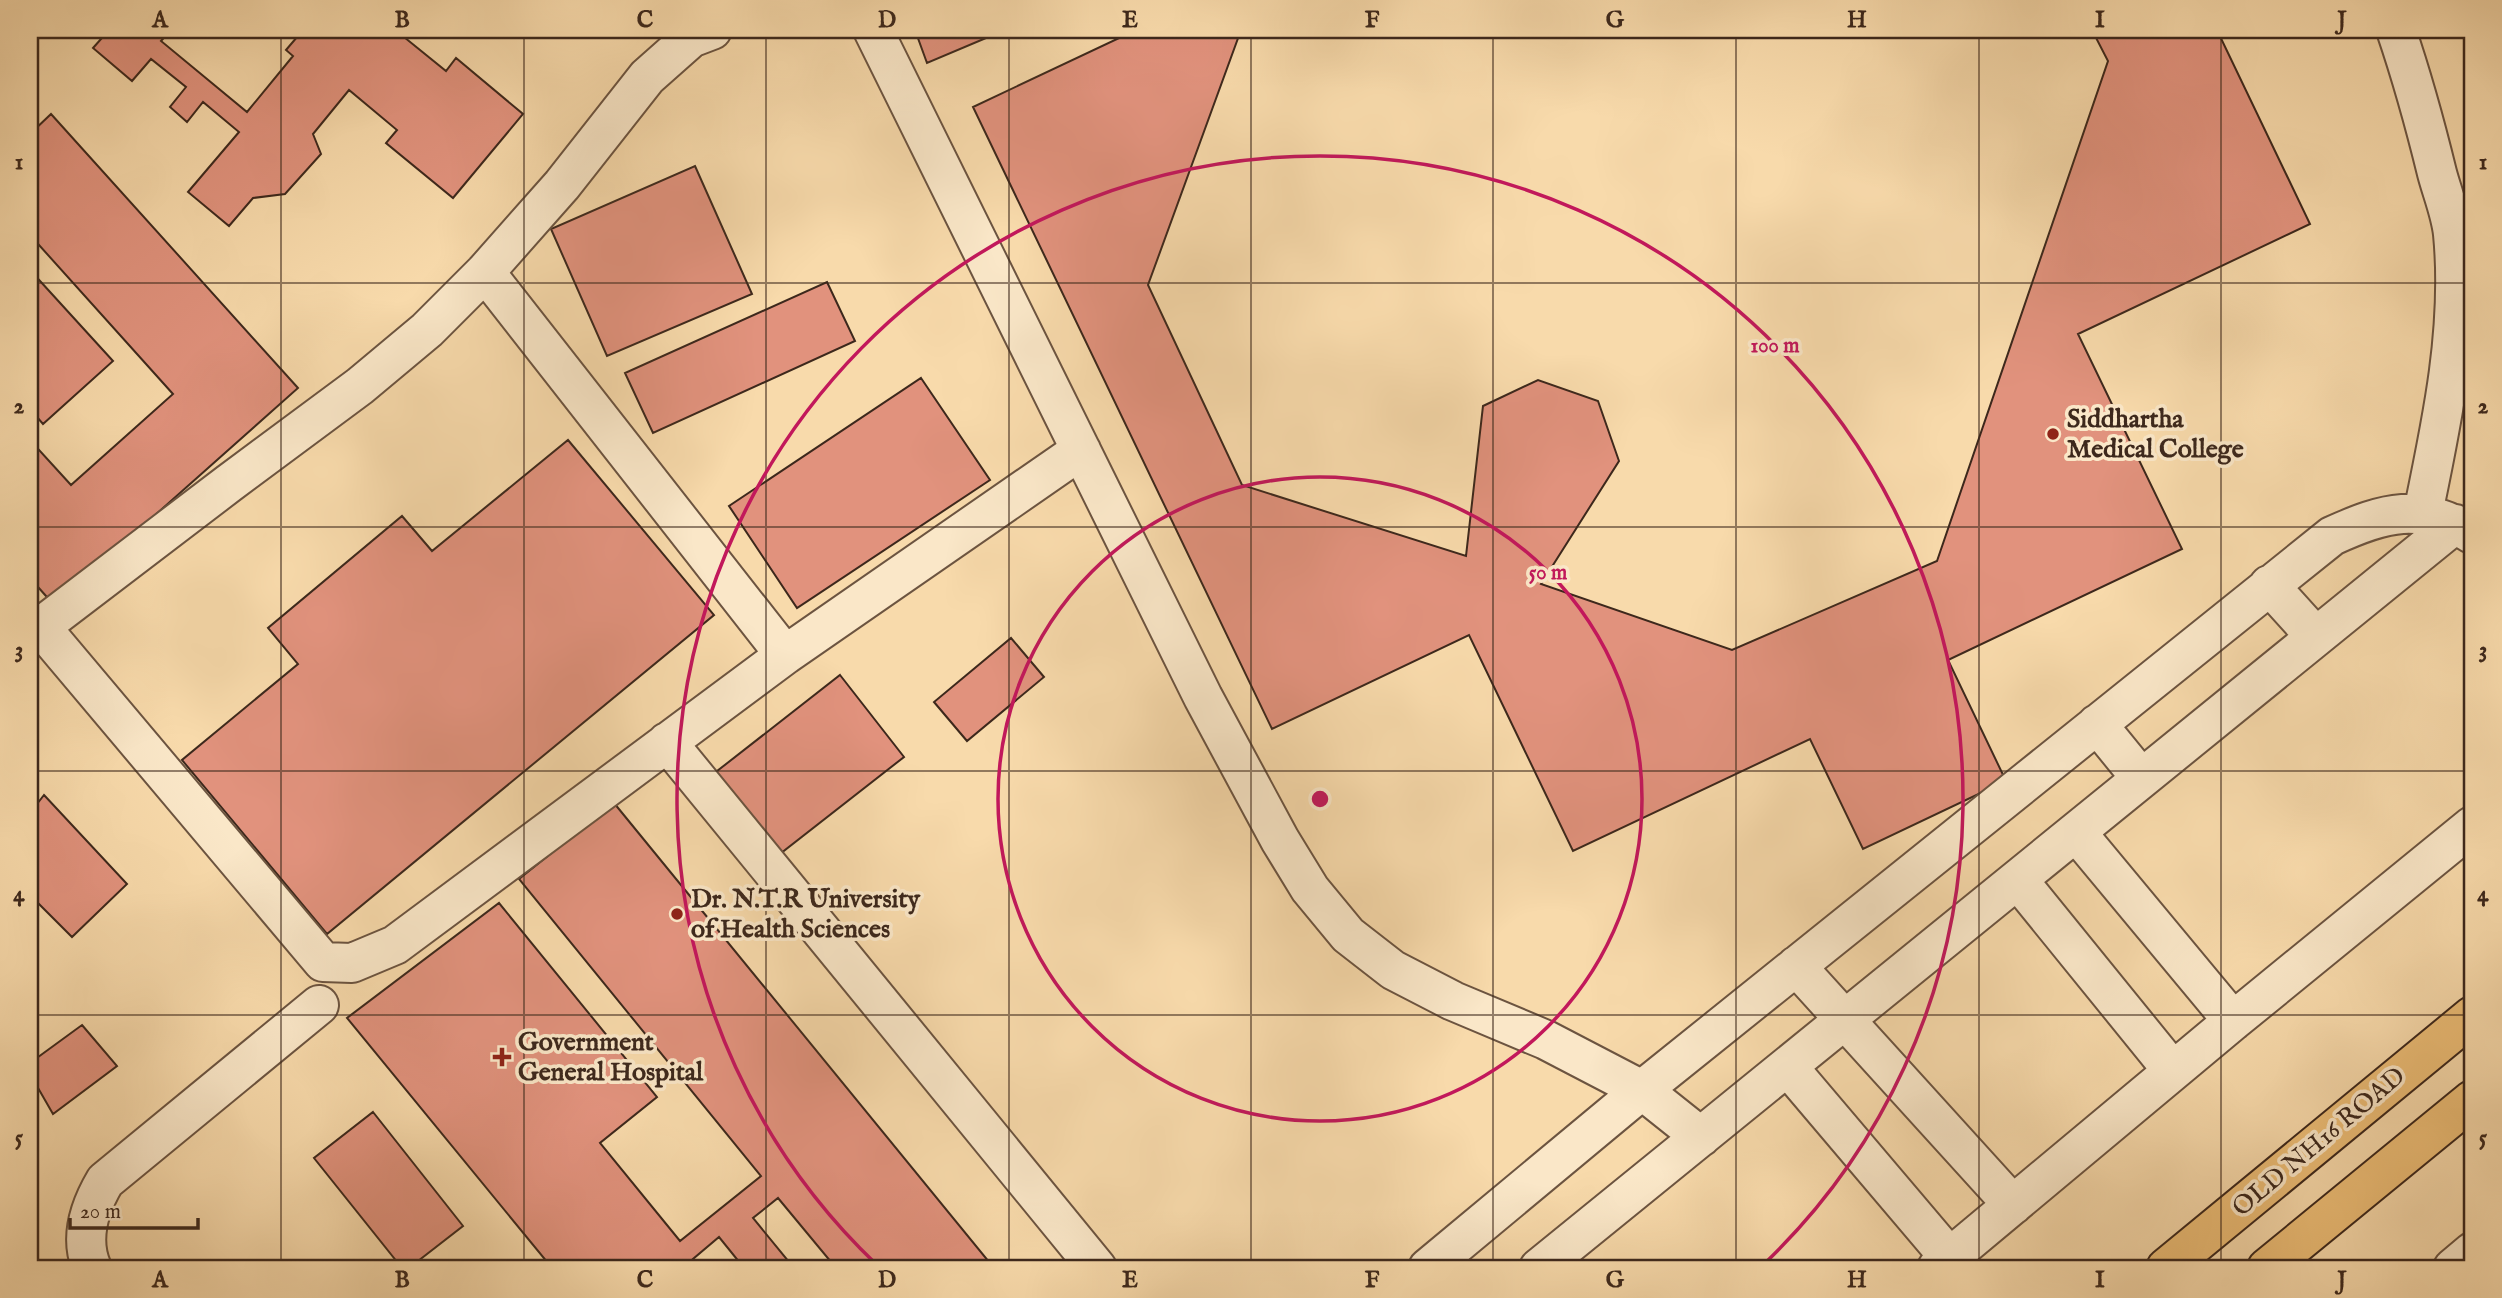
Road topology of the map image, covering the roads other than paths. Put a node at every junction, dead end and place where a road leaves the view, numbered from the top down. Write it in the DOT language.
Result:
graph roads {
  1 [pos="712,30"];
  2 [pos="873,30"];
  3 [pos="2396,30"];
  4 [pos="485,272"];
  5 [pos="1081,450"];
  6 [pos="2450,524"];
  7 [pos="2269,585"];
  8 [pos="35,631"];
  9 [pos="2316,637"];
  10 [pos="785,655"];
  11 [pos="2096,724"];
  12 [pos="667,742"];
  13 [pos="2141,778"];
  14 [pos="2472,826"];
  15 [pos="2076,832"];
  16 [pos="2018,880"];
  17 [pos="1796,966"];
  18 [pos="319,1005"];
  19 [pos="2472,1016"];
  20 [pos="1844,1020"];
  21 [pos="2233,1021"];
  22 [pos="1788,1067"];
  23 [pos="2173,1071"];
  24 [pos="1642,1090"];
  25 [pos="2472,1100"];
  26 [pos="1701,1137"];
  27 [pos="2013,1205"];
  28 [pos="2472,1252"];
  29 [pos="1944,1263"];
  30 [pos="92,1268"];
  31 [pos="1097,1268"];
  32 [pos="1428,1268"];
  33 [pos="1539,1268"];
  34 [pos="2166,1268"];
  35 [pos="2267,1268"];
  36 [pos="2453,1268"];
  1 -- 4 [label="street"];
  2 -- 5 [label="street"];
  3 -- 6 [label="street"];
  4 -- 8 [label="street"];
  4 -- 10 [label="street"];
  5 -- 10 [label="street"];
  5 -- 24 [label="street"];
  6 -- 7 [label="street"];
  6 -- 9 [label="street"];
  7 -- 9 [label="street"];
  7 -- 11 [label="street"];
  8 -- 12 [label="street"];
  9 -- 13 [label="street"];
  10 -- 12 [label="street"];
  11 -- 13 [label="street"];
  11 -- 17 [label="street"];
  12 -- 31 [label="street"];
  13 -- 15 [label="street"];
  14 -- 21 [label="street"];
  15 -- 16 [label="street"];
  15 -- 21 [label="street"];
  16 -- 20 [label="street"];
  16 -- 23 [label="street"];
  17 -- 20 [label="street"];
  17 -- 24 [label="street"];
  18 -- 30 [label="street"];
  19 -- 34 [label="main road, OLD NH16 ROAD"];
  20 -- 22 [label="street"];
  20 -- 27 [label="street"];
  21 -- 23 [label="street"];
  22 -- 26 [label="street"];
  22 -- 29 [label="street"];
  23 -- 27 [label="street"];
  24 -- 26 [label="street"];
  24 -- 32 [label="street"];
  25 -- 35 [label="main road"];
  26 -- 33 [label="street"];
  27 -- 29 [label="street"];
  28 -- 36 [label="street"];
}
